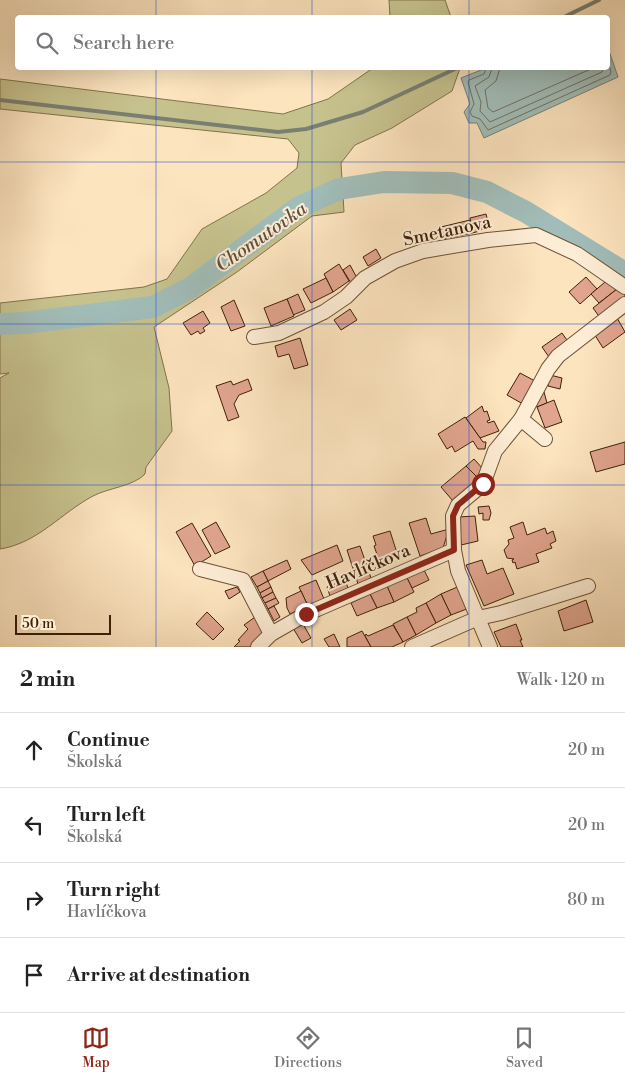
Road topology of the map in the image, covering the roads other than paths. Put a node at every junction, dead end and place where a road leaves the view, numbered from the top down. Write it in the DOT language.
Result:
graph roads {
  1 [pos="625,287"];
  2 [pos="625,304"];
  3 [pos="254,337"];
  4 [pos="521,419"];
  5 [pos="545,439"];
  6 [pos="454,550"];
  7 [pos="200,569"];
  8 [pos="588,586"];
  9 [pos="478,618"];
  10 [pos="271,634"];
  11 [pos="258,647"];
  12 [pos="412,647"];
  13 [pos="490,647"];
  1 -- 3 [label="street, Smetanova"];
  2 -- 4 [label="street"];
  4 -- 5 [label="street"];
  4 -- 6 [label="street"];
  6 -- 9 [label="street"];
  6 -- 10 [label="street, Havlíčkova"];
  7 -- 10 [label="street"];
  8 -- 9 [label="street"];
  9 -- 12 [label="street"];
  9 -- 13 [label="street"];
  10 -- 11 [label="street, Havlíčkova"];
}
